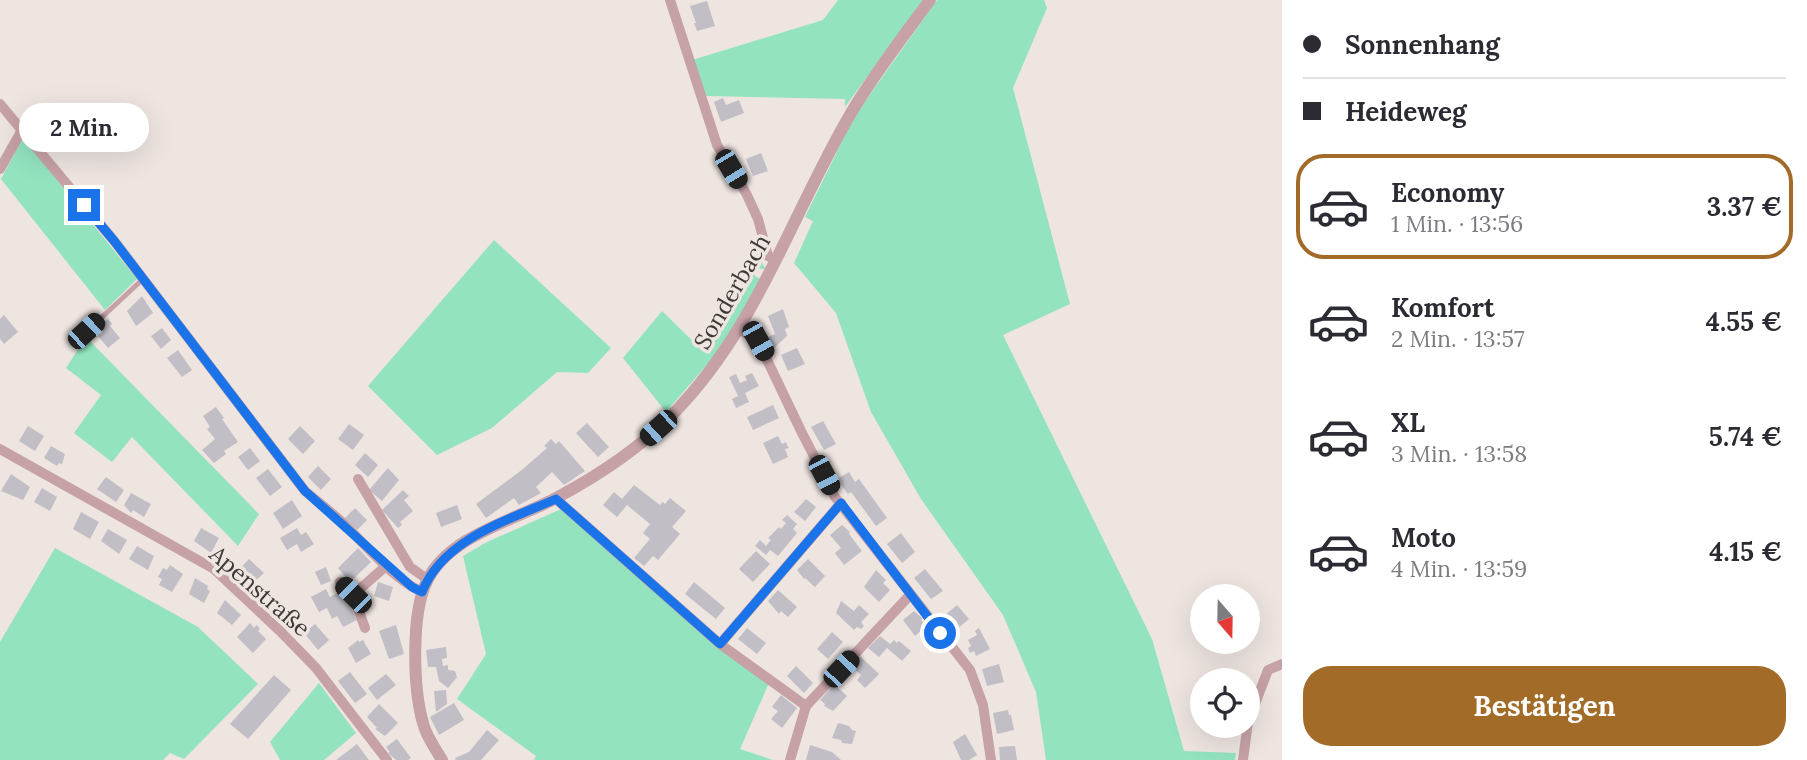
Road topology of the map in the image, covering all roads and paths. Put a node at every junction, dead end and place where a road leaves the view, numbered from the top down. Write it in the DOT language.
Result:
graph roads {
  1 [pos="670,0"];
  2 [pos="930,0"];
  3 [pos="0,104"];
  4 [pos="22,131"];
  5 [pos="0,169"];
  6 [pos="776,260"];
  7 [pos="143,278"];
  8 [pos="740,329"];
  9 [pos="86,331"];
  10 [pos="0,449"];
  11 [pos="358,478"];
  12 [pos="556,499"];
  13 [pos="841,503"];
  14 [pos="386,566"];
  15 [pos="427,579"];
  16 [pos="340,582"];
  17 [pos="422,592"];
  18 [pos="353,595"];
  19 [pos="910,595"];
  20 [pos="365,628"];
  21 [pos="720,644"];
  22 [pos="1282,664"];
  23 [pos="806,706"];
  24 [pos="387,760"];
  25 [pos="442,760"];
  26 [pos="790,760"];
  27 [pos="991,760"];
  28 [pos="1243,760"];
  1 -- 6 [label="street"];
  2 -- 6 [label="street, Sonderbach"];
  3 -- 4 [label="street"];
  4 -- 5 [label="street"];
  4 -- 7 [label="street"];
  6 -- 8 [label="street, Sonderbach"];
  7 -- 9 [label="lane"];
  7 -- 14 [label="street"];
  8 -- 12 [label="street, Sonderbach"];
  8 -- 13 [label="street"];
  10 -- 24 [label="street, Apenstraße"];
  11 -- 15 [label="street"];
  12 -- 15 [label="street, Sonderbach"];
  12 -- 21 [label="street"];
  13 -- 19 [label="street"];
  13 -- 21 [label="street"];
  14 -- 17 [label="street"];
  14 -- 18 [label="street"];
  15 -- 17 [label="street, Sonderbach"];
  16 -- 18 [label="street"];
  17 -- 25 [label="street, Sonderbach"];
  18 -- 20 [label="street"];
  19 -- 23 [label="street"];
  19 -- 27 [label="street"];
  21 -- 23 [label="street"];
  22 -- 28 [label="street"];
  23 -- 26 [label="street"];
}
